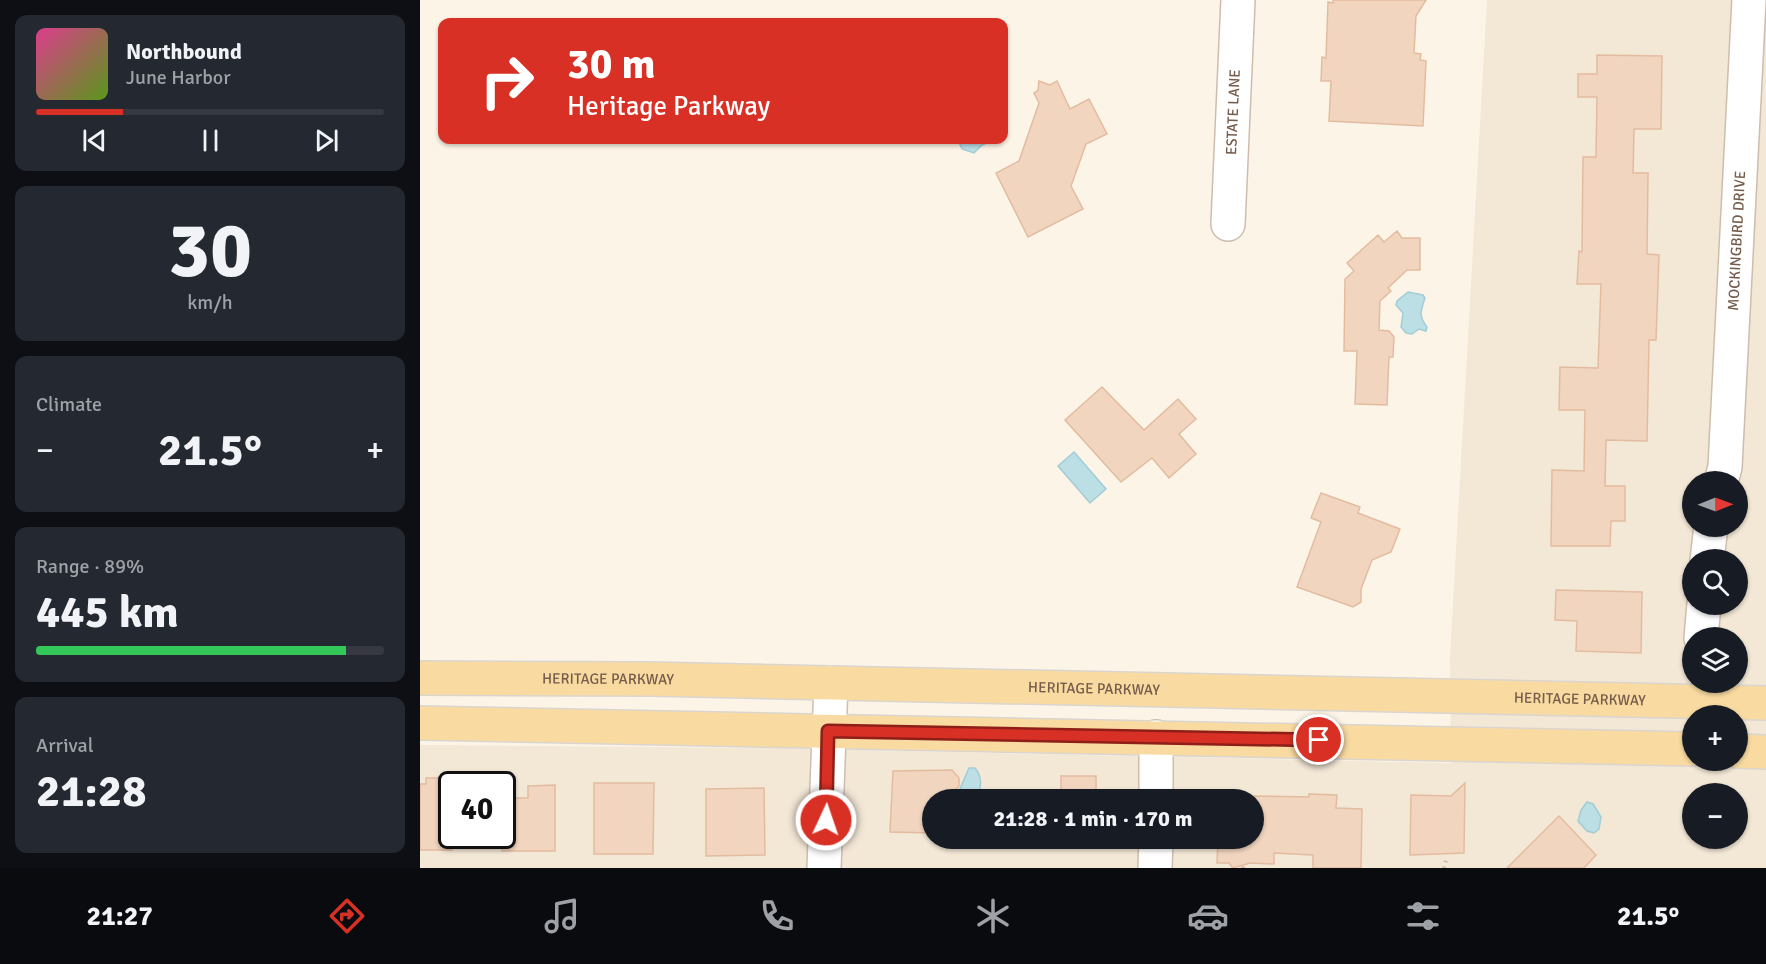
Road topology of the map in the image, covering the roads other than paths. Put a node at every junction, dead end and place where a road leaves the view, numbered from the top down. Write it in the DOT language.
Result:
graph roads {
  1 [pos="1238,0"];
  2 [pos="1749,0"];
  3 [pos="1755,118"];
  4 [pos="1228,224"];
  5 [pos="1724,471"];
  6 [pos="420,678"];
  7 [pos="831,683"];
  8 [pos="1696,700"];
  9 [pos="1766,703"];
  10 [pos="420,723"];
  11 [pos="828,731"];
  12 [pos="1156,737"];
  13 [pos="1682,748"];
  14 [pos="1748,751"];
  15 [pos="1766,752"];
  16 [pos="1156,789"];
  17 [pos="1156,849"];
  18 [pos="824,868"];
  19 [pos="1155,868"];
  1 -- 4 [label="street, ESTATE LANE"];
  2 -- 3 [label="street, MOCKINGBIRD DRIVE"];
  3 -- 5 [label="street, MOCKINGBIRD DRIVE"];
  6 -- 7 [label="main road, HERITAGE PARKWAY"];
  7 -- 8 [label="main road, HERITAGE PARKWAY"];
  7 -- 11 [label="street"];
  8 -- 9 [label="main road, HERITAGE PARKWAY"];
  10 -- 11 [label="main road"];
  11 -- 12 [label="main road"];
  11 -- 18 [label="street"];
  12 -- 13 [label="main road"];
  12 -- 16 [label="street"];
  14 -- 15 [label="main road"];
  17 -- 19 [label="street"];
}
